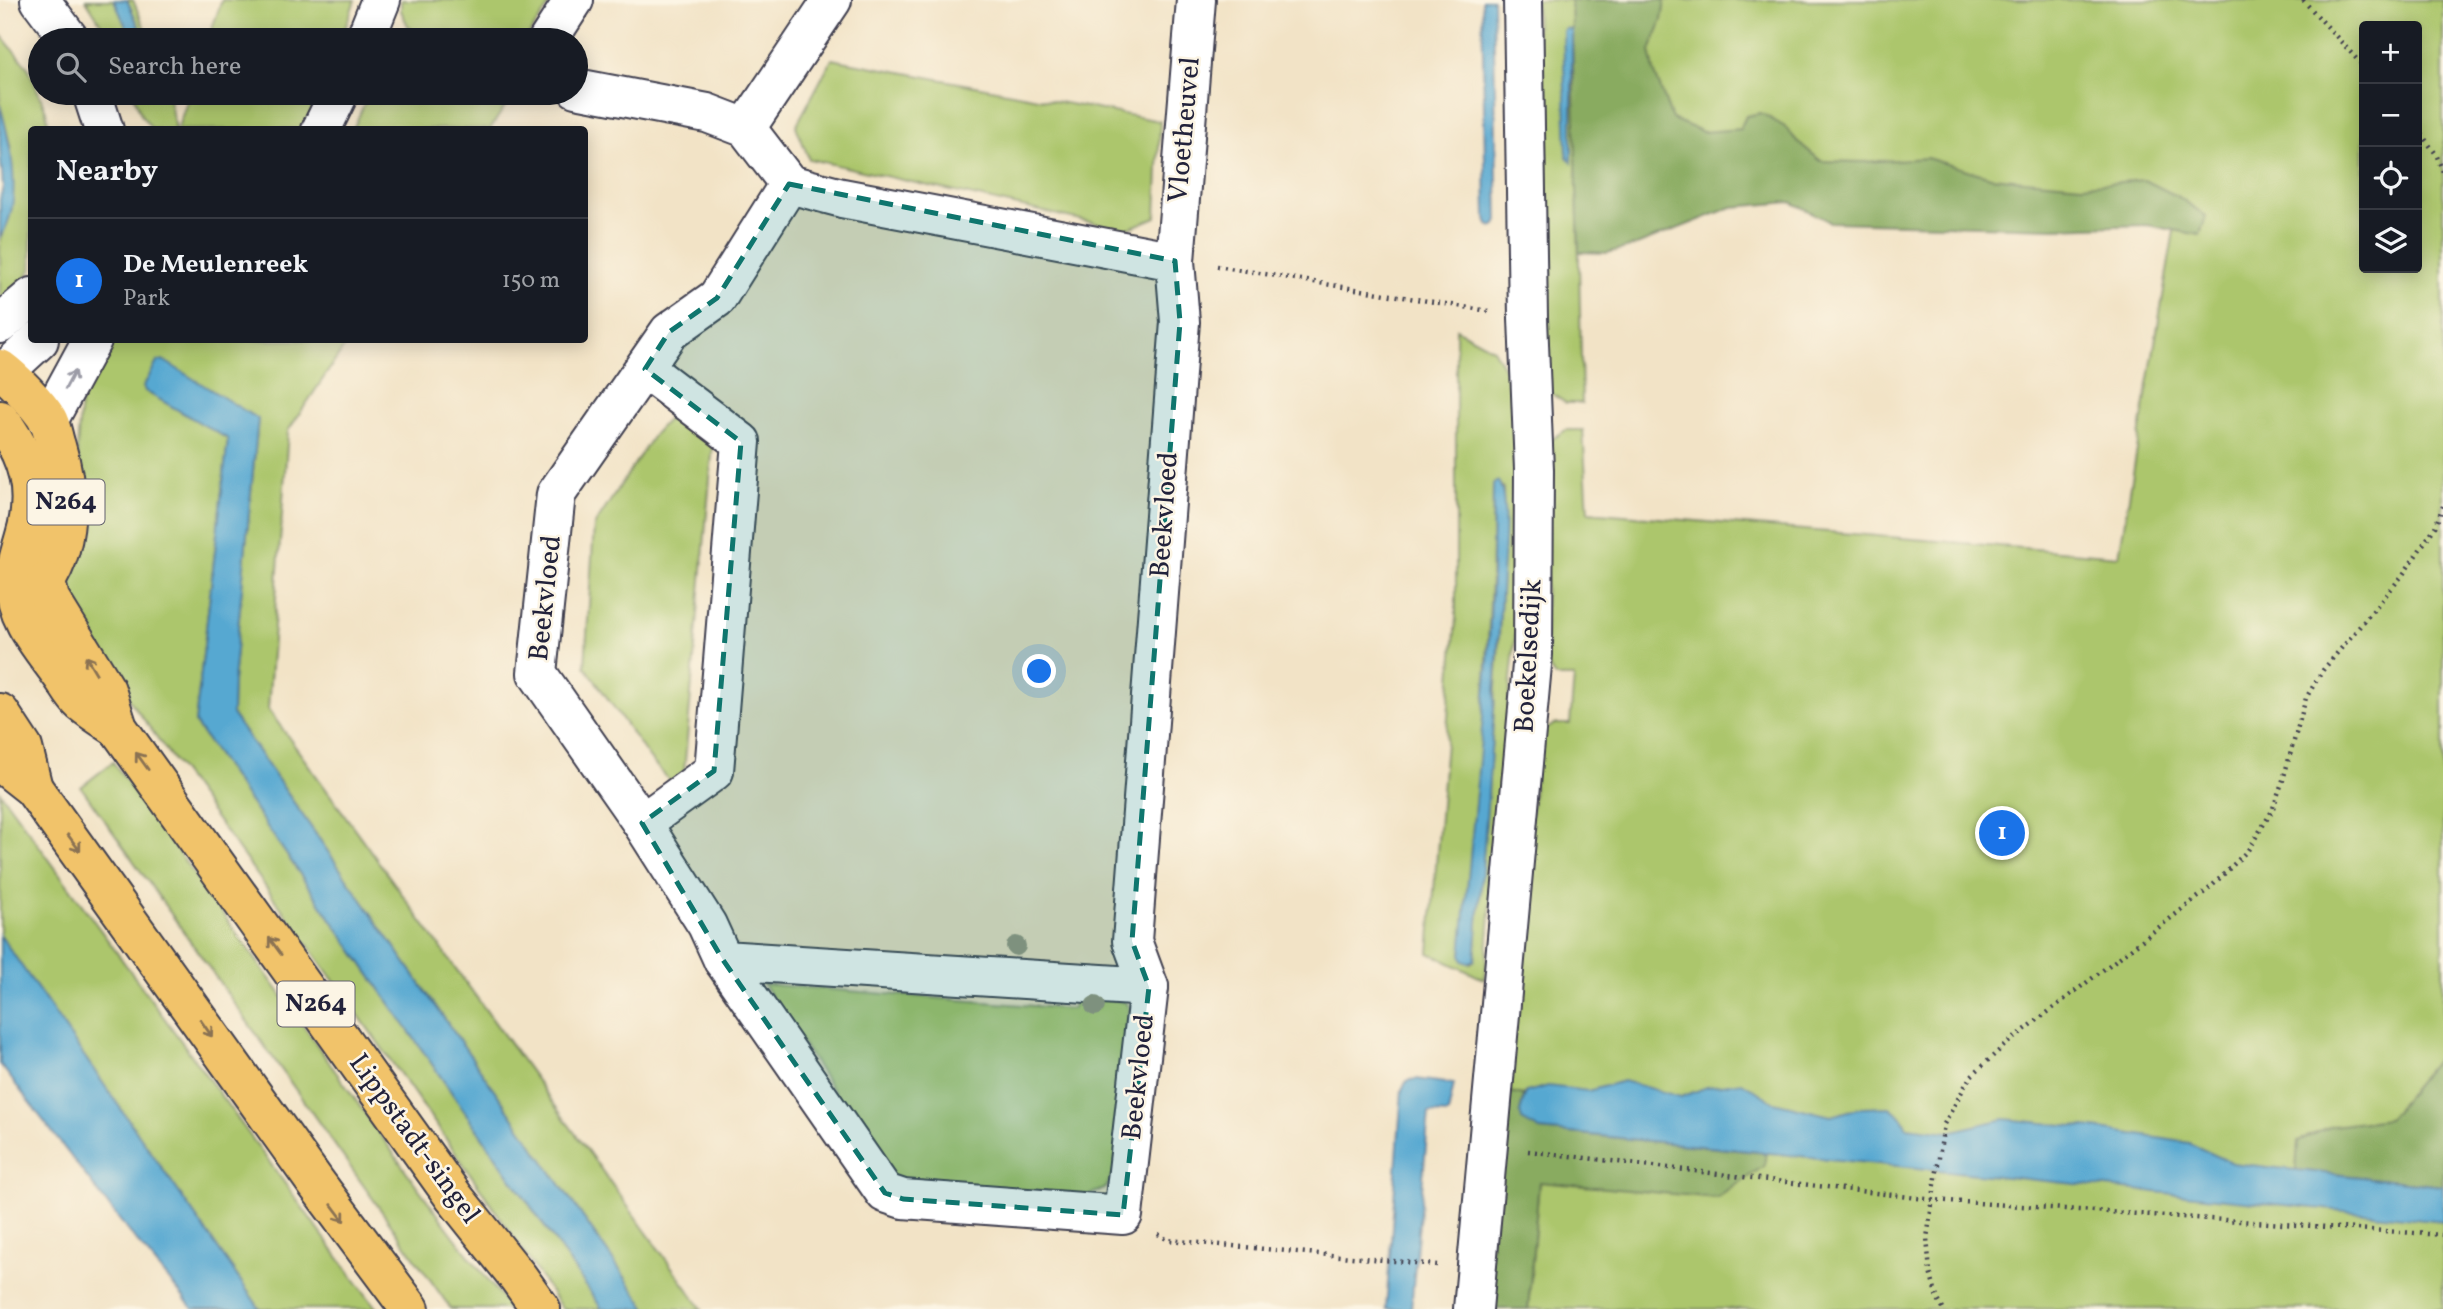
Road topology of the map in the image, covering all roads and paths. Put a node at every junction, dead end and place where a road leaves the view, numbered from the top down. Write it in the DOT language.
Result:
graph roads {
  1 [pos="40,0"];
  2 [pos="381,0"];
  3 [pos="574,0"];
  4 [pos="832,0"];
  5 [pos="1196,0"];
  6 [pos="1523,0"];
  7 [pos="2303,0"];
  8 [pos="61,28"];
  9 [pos="370,28"];
  10 [pos="556,28"];
  11 [pos="2359,62"];
  12 [pos="588,90"];
  13 [pos="96,105"];
  14 [pos="333,105"];
  15 [pos="103,126"];
  16 [pos="323,126"];
  17 [pos="746,128"];
  18 [pos="2422,135"];
  19 [pos="2443,172"];
  20 [pos="789,184"];
  21 [pos="1175,261"];
  22 [pos="28,301"];
  23 [pos="1528,318"];
  24 [pos="0,324"];
  25 [pos="35,343"];
  26 [pos="90,343"];
  27 [pos="645,369"];
  28 [pos="1,372"];
  29 [pos="0,420"];
  30 [pos="48,421"];
  31 [pos="2443,506"];
  32 [pos="46,582"];
  33 [pos="10,620"];
  34 [pos="0,713"];
  35 [pos="118,728"];
  36 [pos="0,762"];
  37 [pos="33,788"];
  38 [pos="642,823"];
  39 [pos="723,960"];
  40 [pos="1149,987"];
  41 [pos="1489,1147"];
  42 [pos="1934,1200"];
  43 [pos="1123,1215"];
  44 [pos="2443,1235"];
  45 [pos="1422,1264"];
  46 [pos="410,1309"];
  47 [pos="541,1309"];
  48 [pos="1473,1309"];
  49 [pos="1943,1309"];
  1 -- 8 [label="street"];
  2 -- 9 [label="street"];
  3 -- 10 [label="street"];
  4 -- 17 [label="street"];
  5 -- 21 [label="street, Vloetheuvel"];
  6 -- 23 [label="street, Boekelsedijk"];
  7 -- 11 [label="path"];
  12 -- 17 [label="street"];
  13 -- 15 [label="street"];
  14 -- 16 [label="street"];
  17 -- 20 [label="street"];
  18 -- 19 [label="path"];
  20 -- 21 [label="street"];
  20 -- 27 [label="street, Beekvloed"];
  21 -- 23 [label="path"];
  21 -- 40 [label="street, Beekvloed"];
  22 -- 24 [label="street"];
  23 -- 41 [label="street, Boekelsedijk"];
  25 -- 28 [label="street"];
  30 -- 26 [label="street, one-way"];
  27 -- 38 [label="street, Beekvloed"];
  27 -- 38 [label="street"];
  28 -- 30 [label="main road, N264"];
  29 -- 33 [label="main road, N264"];
  30 -- 32 [label="main road, N264"];
  31 -- 42 [label="path"];
  32 -- 33 [label="main road, N264"];
  35 -- 32 [label="main road, Lippstadt-singel / N264, one-way"];
  33 -- 35 [label="main road, Lippstadt-singel / N264"];
  34 -- 37 [label="main road"];
  47 -- 35 [label="main road, Lippstadt-singel / N264, one-way"];
  36 -- 37 [label="main road"];
  37 -- 46 [label="main road, one-way"];
  38 -- 39 [label="street, Beekvloed"];
  39 -- 40 [label="street"];
  39 -- 43 [label="street, Beekvloed"];
  40 -- 43 [label="street, Beekvloed"];
  41 -- 42 [label="path"];
  41 -- 48 [label="street, Boekelsedijk"];
  42 -- 44 [label="path"];
  42 -- 49 [label="path"];
  43 -- 45 [label="path"];
}
